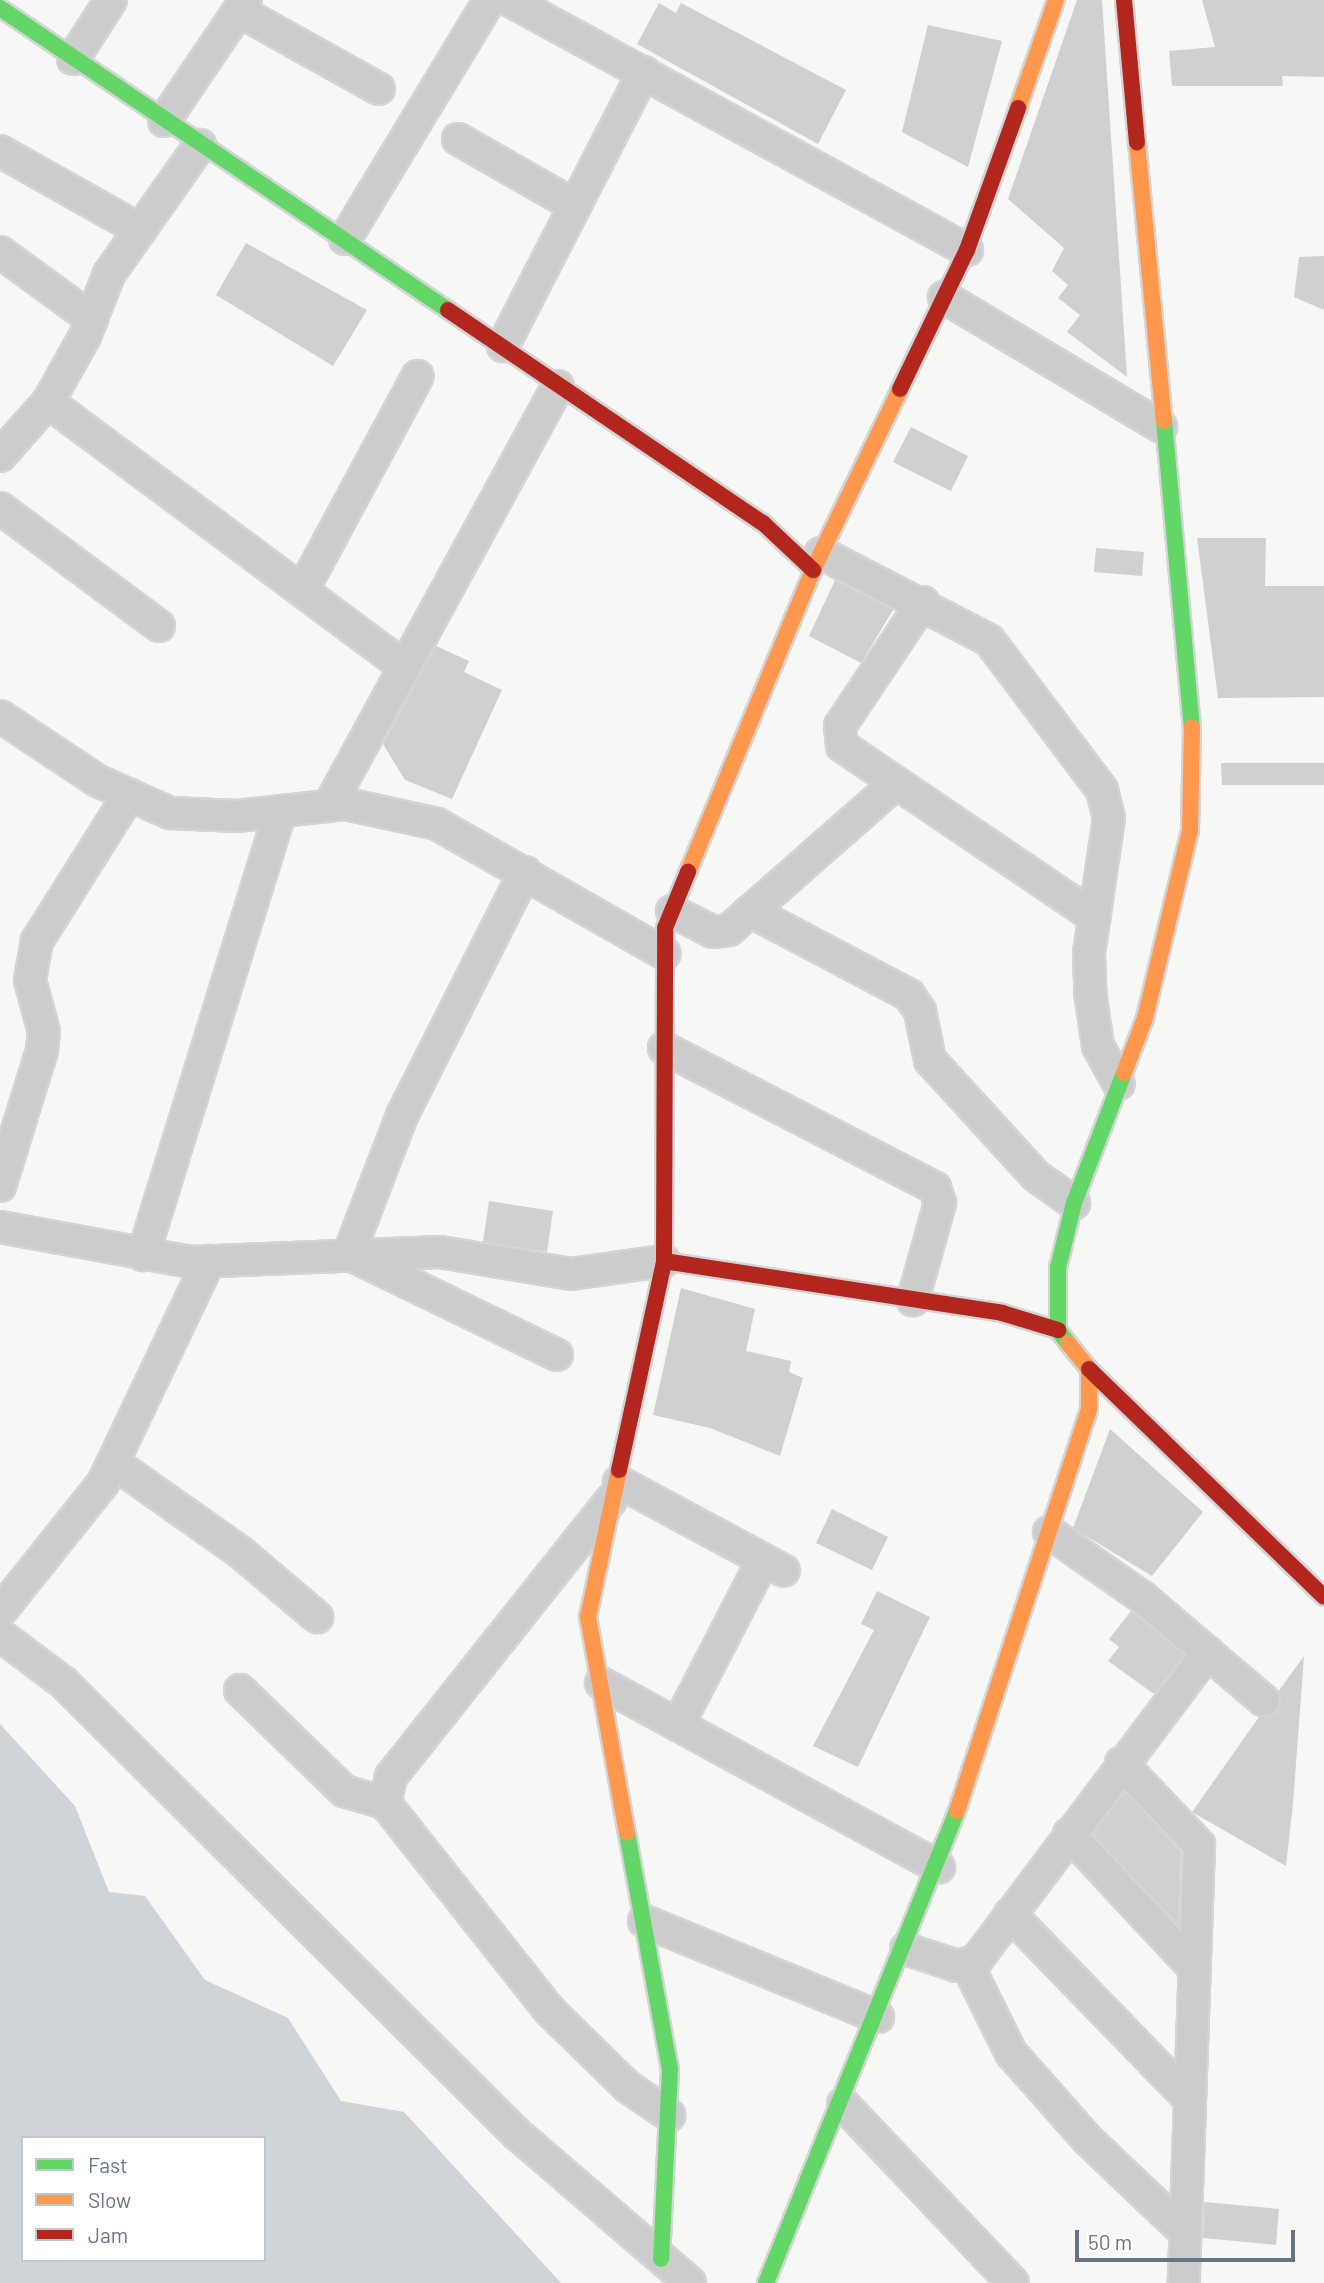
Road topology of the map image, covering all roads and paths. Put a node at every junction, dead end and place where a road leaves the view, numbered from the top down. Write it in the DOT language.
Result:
graph roads {
  1 [pos="111,0"];
  2 [pos="490,0"];
  3 [pos="509,0"];
  4 [pos="1056,0"];
  5 [pos="1124,0"];
  6 [pos="242,5"];
  7 [pos="0,8"];
  8 [pos="73,58"];
  9 [pos="644,72"];
  10 [pos="379,89"];
  11 [pos="164,121"];
  12 [pos="458,139"];
  13 [pos="200,145"];
  14 [pos="0,151"];
  15 [pos="575,206"];
  16 [pos="140,230"];
  17 [pos="345,239"];
  18 [pos="967,250"];
  19 [pos="0,252"];
  20 [pos="944,297"];
  21 [pos="92,318"];
  22 [pos="503,346"];
  23 [pos="418,376"];
  24 [pos="558,386"];
  25 [pos="48,402"];
  26 [pos="1161,427"];
  27 [pos="0,456"];
  28 [pos="0,508"];
  29 [pos="817,562"];
  30 [pos="302,591"];
  31 [pos="923,602"];
  32 [pos="159,626"];
  33 [pos="402,665"];
  34 [pos="0,716"];
  35 [pos="894,785"];
  36 [pos="129,795"];
  37 [pos="329,806"];
  38 [pos="279,812"];
  39 [pos="525,872"];
  40 [pos="672,911"];
  41 [pos="750,911"];
  42 [pos="1095,917"];
  43 [pos="665,954"];
  44 [pos="664,1048"];
  45 [pos="1119,1084"];
  46 [pos="0,1186"];
  47 [pos="1074,1203"];
  48 [pos="0,1227"];
  49 [pos="349,1254"];
  50 [pos="143,1255"];
  51 [pos="209,1261"];
  52 [pos="664,1261"];
  53 [pos="913,1300"];
  54 [pos="1058,1330"];
  55 [pos="556,1355"];
  56 [pos="1088,1369"];
  57 [pos="114,1463"];
  58 [pos="617,1488"];
  59 [pos="1049,1532"];
  60 [pos="1324,1597"];
  61 [pos="0,1612"];
  62 [pos="317,1617"];
  63 [pos="0,1635"];
  64 [pos="1208,1652"];
  65 [pos="601,1683"];
  66 [pos="240,1690"];
  67 [pos="1264,1701"];
  68 [pos="678,1725"];
  69 [pos="1121,1763"];
  70 [pos="385,1803"];
  71 [pos="1069,1834"];
  72 [pos="939,1867"];
  73 [pos="1010,1914"];
  74 [pos="644,1921"];
  75 [pos="906,1949"];
  76 [pos="968,1966"];
  77 [pos="1195,1969"];
  78 [pos="878,2017"];
  79 [pos="1189,2099"];
  80 [pos="843,2104"];
  81 [pos="668,2115"];
  82 [pos="1185,2232"];
  83 [pos="661,2259"];
  84 [pos="775,2277"];
  85 [pos="690,2283"];
  86 [pos="1013,2283"];
  87 [pos="1184,2283"];
  1 -- 8 [label="street"];
  2 -- 17 [label="street"];
  3 -- 9 [label="street"];
  4 -- 18 [label="street"];
  5 -- 26 [label="street"];
  6 -- 10 [label="street"];
  6 -- 11 [label="street"];
  7 -- 8 [label="street"];
  8 -- 11 [label="street"];
  9 -- 15 [label="street"];
  9 -- 18 [label="street"];
  11 -- 13 [label="street"];
  12 -- 15 [label="street"];
  13 -- 16 [label="street"];
  13 -- 17 [label="street"];
  14 -- 16 [label="street"];
  15 -- 22 [label="street"];
  16 -- 21 [label="street"];
  17 -- 22 [label="street"];
  18 -- 20 [label="street"];
  19 -- 21 [label="street"];
  20 -- 26 [label="street"];
  20 -- 29 [label="street"];
  21 -- 25 [label="street"];
  22 -- 24 [label="street"];
  23 -- 30 [label="street"];
  24 -- 29 [label="street"];
  24 -- 33 [label="street"];
  25 -- 27 [label="street"];
  25 -- 30 [label="street"];
  26 -- 45 [label="street"];
  28 -- 32 [label="street"];
  29 -- 31 [label="street"];
  29 -- 40 [label="street"];
  30 -- 33 [label="street"];
  31 -- 35 [label="street"];
  31 -- 42 [label="street"];
  33 -- 37 [label="street"];
  34 -- 36 [label="street"];
  35 -- 41 [label="street"];
  35 -- 42 [label="street"];
  36 -- 38 [label="street"];
  36 -- 46 [label="street"];
  37 -- 38 [label="street"];
  37 -- 39 [label="street"];
  38 -- 50 [label="street"];
  39 -- 43 [label="street"];
  39 -- 49 [label="street"];
  40 -- 41 [label="street"];
  40 -- 43 [label="street"];
  41 -- 47 [label="street"];
  42 -- 45 [label="street"];
  43 -- 44 [label="street"];
  44 -- 52 [label="street"];
  44 -- 53 [label="street"];
  45 -- 47 [label="street"];
  47 -- 54 [label="street"];
  48 -- 50 [label="street"];
  49 -- 51 [label="street"];
  49 -- 52 [label="street"];
  49 -- 55 [label="street"];
  50 -- 51 [label="street"];
  51 -- 57 [label="street"];
  52 -- 53 [label="street"];
  52 -- 58 [label="street"];
  53 -- 54 [label="street"];
  54 -- 56 [label="street"];
  56 -- 59 [label="street"];
  56 -- 60 [label="street"];
  57 -- 61 [label="street"];
  57 -- 62 [label="street"];
  58 -- 65 [label="street"];
  58 -- 68 [label="street"];
  58 -- 70 [label="street"];
  59 -- 64 [label="street"];
  59 -- 72 [label="street"];
  63 -- 83 [label="street"];
  64 -- 67 [label="street"];
  64 -- 69 [label="street"];
  65 -- 68 [label="street"];
  65 -- 74 [label="street"];
  66 -- 70 [label="street"];
  68 -- 72 [label="street"];
  69 -- 71 [label="street"];
  69 -- 77 [label="street"];
  70 -- 81 [label="street"];
  71 -- 73 [label="street"];
  71 -- 77 [label="street"];
  72 -- 75 [label="street"];
  73 -- 76 [label="street"];
  73 -- 79 [label="street"];
  74 -- 78 [label="street"];
  74 -- 81 [label="street"];
  75 -- 76 [label="street"];
  75 -- 78 [label="street"];
  76 -- 82 [label="street"];
  77 -- 79 [label="street"];
  78 -- 80 [label="street"];
  79 -- 82 [label="street"];
  80 -- 84 [label="street"];
  80 -- 86 [label="street"];
  81 -- 83 [label="street"];
  82 -- 87 [label="street"];
  83 -- 85 [label="street"];
}
